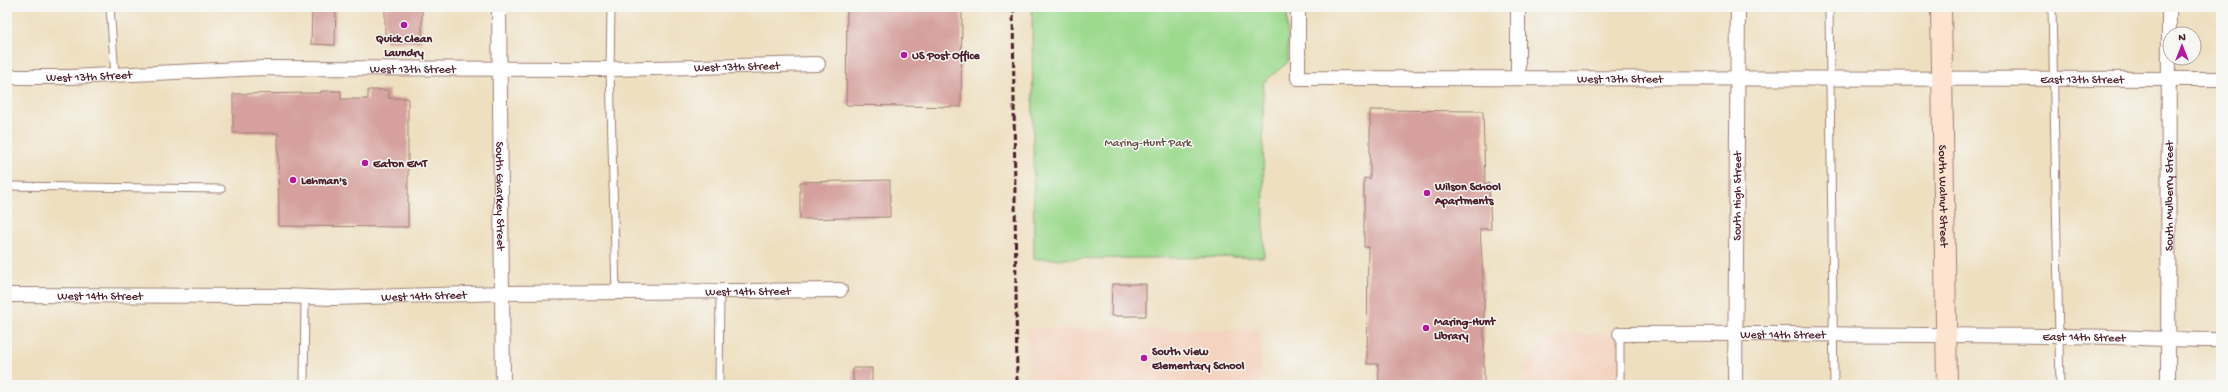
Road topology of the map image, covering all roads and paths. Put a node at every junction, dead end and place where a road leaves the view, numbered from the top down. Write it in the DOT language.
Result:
graph roads {
  1 [pos="110,7"];
  2 [pos="500,7"];
  3 [pos="611,7"];
  4 [pos="1298,7"];
  5 [pos="1518,7"];
  6 [pos="1738,7"];
  7 [pos="1829,7"];
  8 [pos="1942,7"];
  9 [pos="2052,7"];
  10 [pos="2169,7"];
  11 [pos="818,64"];
  12 [pos="610,69"];
  13 [pos="500,70"];
  14 [pos="115,75"];
  15 [pos="7,77"];
  16 [pos="1518,78"];
  17 [pos="1737,78"];
  18 [pos="1831,78"];
  19 [pos="1943,78"];
  20 [pos="2053,79"];
  21 [pos="2169,79"];
  22 [pos="2221,79"];
  23 [pos="7,186"];
  24 [pos="221,189"];
  25 [pos="840,290"];
  26 [pos="616,292"];
  27 [pos="720,292"];
  28 [pos="503,294"];
  29 [pos="7,295"];
  30 [pos="305,298"];
  31 [pos="1834,333"];
  32 [pos="1620,334"];
  33 [pos="1736,334"];
  34 [pos="1946,336"];
  35 [pos="2060,336"];
  36 [pos="2168,338"];
  37 [pos="2221,340"];
  38 [pos="304,385"];
  39 [pos="503,385"];
  40 [pos="719,385"];
  41 [pos="1620,385"];
  42 [pos="1735,385"];
  43 [pos="1834,385"];
  44 [pos="1947,385"];
  45 [pos="2060,385"];
  46 [pos="2168,385"];
  1 -- 14 [label="lane"];
  2 -- 13 [label="street, South Gharkey Street"];
  3 -- 12 [label="lane"];
  4 -- 16 [label="street, West 13th Street"];
  5 -- 16 [label="street"];
  6 -- 17 [label="street, South High Street"];
  7 -- 18 [label="lane"];
  8 -- 19 [label="main road, South Walnut Street"];
  9 -- 20 [label="lane"];
  10 -- 21 [label="street, South Mulberry Street"];
  11 -- 12 [label="street, West 13th Street"];
  12 -- 13 [label="street, West 13th Street"];
  12 -- 26 [label="lane"];
  13 -- 14 [label="street, West 13th Street"];
  13 -- 28 [label="street, South Gharkey Street"];
  14 -- 15 [label="street, West 13th Street"];
  16 -- 17 [label="street, West 13th Street"];
  17 -- 18 [label="street, West 13th Street"];
  17 -- 33 [label="street, South High Street"];
  18 -- 19 [label="street, West 13th Street"];
  18 -- 31 [label="lane"];
  19 -- 20 [label="street, East 13th Street"];
  19 -- 34 [label="main road, South Walnut Street"];
  20 -- 21 [label="street, East 13th Street"];
  20 -- 35 [label="lane"];
  21 -- 22 [label="street, East 13th Street"];
  21 -- 36 [label="street, South Mulberry Street"];
  23 -- 24 [label="lane"];
  25 -- 27 [label="street, West 14th Street"];
  26 -- 27 [label="street, West 14th Street"];
  26 -- 28 [label="street, West 14th Street"];
  27 -- 40 [label="lane"];
  28 -- 30 [label="street, West 14th Street"];
  28 -- 39 [label="street, South Gharkey Street"];
  29 -- 30 [label="street, West 14th Street"];
  30 -- 38 [label="lane"];
  31 -- 33 [label="street, West 14th Street"];
  31 -- 34 [label="street, West 14th Street"];
  31 -- 43 [label="lane"];
  32 -- 33 [label="street, West 14th Street"];
  32 -- 41 [label="lane"];
  33 -- 42 [label="street, South High Street"];
  34 -- 35 [label="street, East 14th Street"];
  34 -- 44 [label="main road, South Walnut Street"];
  35 -- 36 [label="street, East 14th Street"];
  35 -- 45 [label="lane"];
  36 -- 37 [label="street, East 14th Street"];
  36 -- 46 [label="street, South Mulberry Street"];
}
